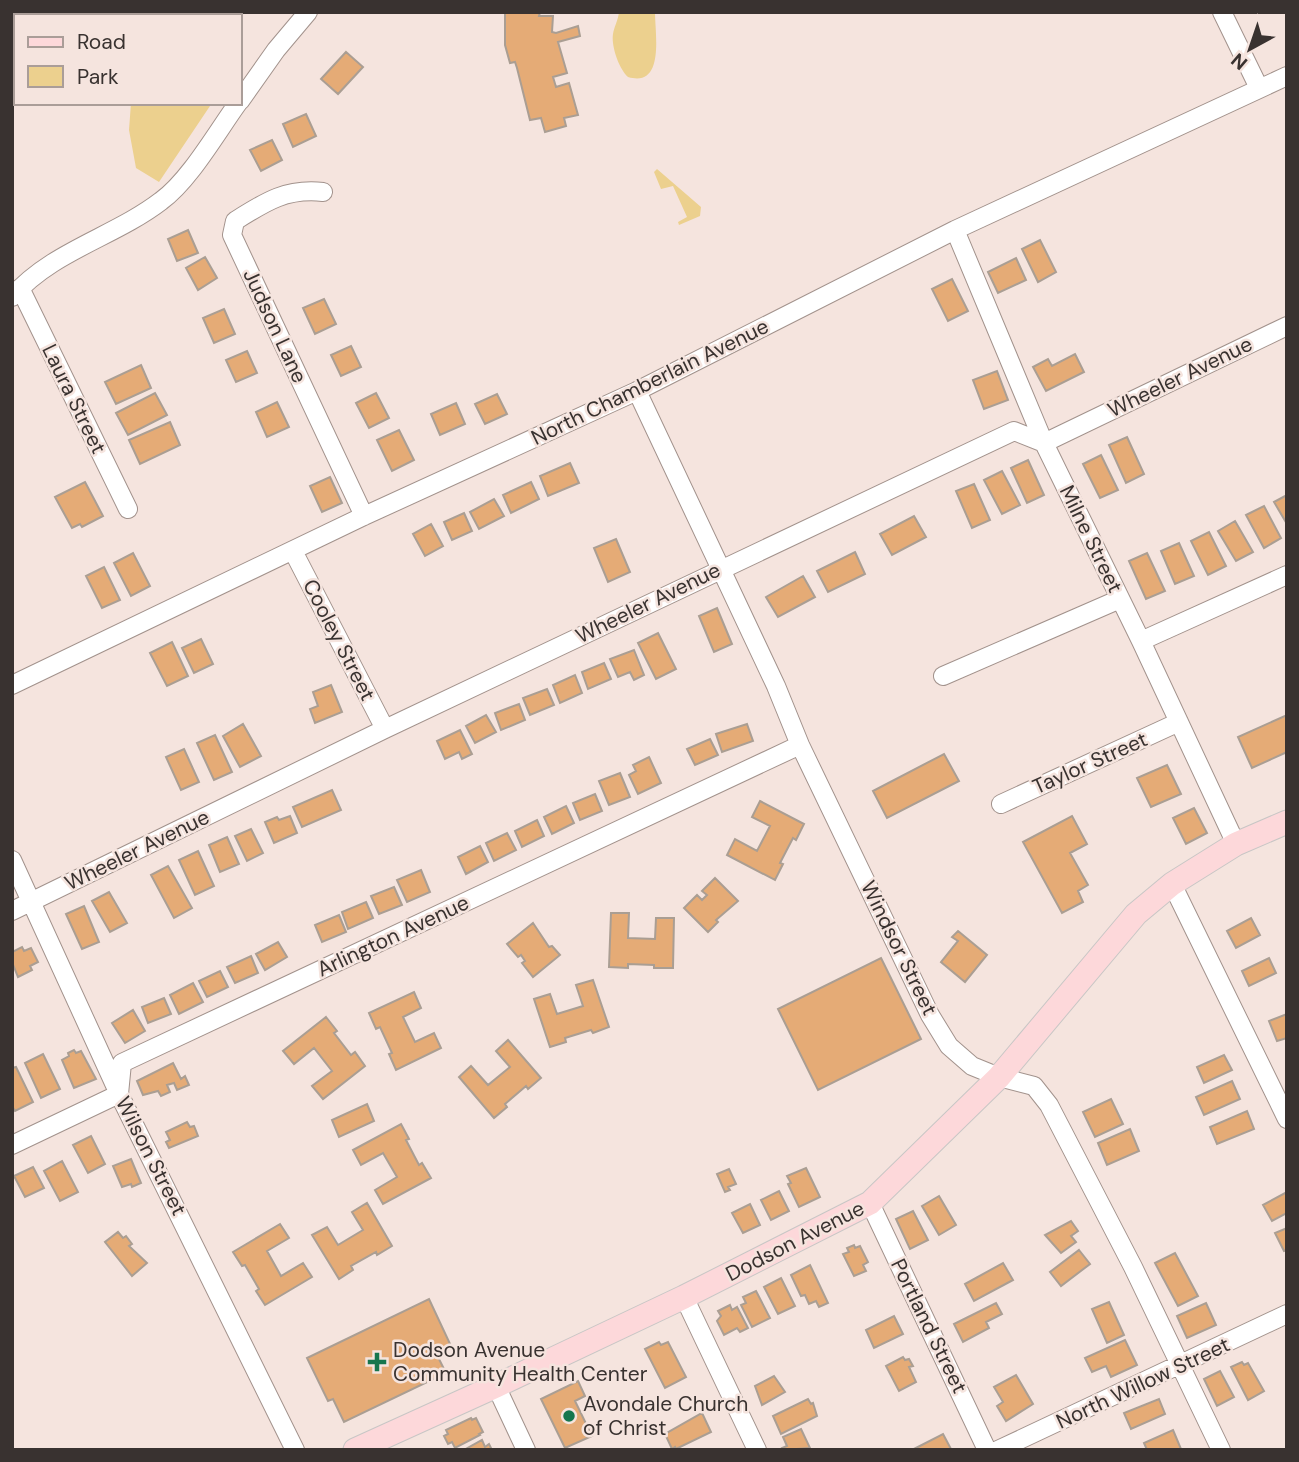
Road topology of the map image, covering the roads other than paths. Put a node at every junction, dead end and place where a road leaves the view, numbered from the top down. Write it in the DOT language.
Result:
graph roads {
  1 [pos="308,12"];
  2 [pos="1222,12"];
  3 [pos="1287,76"];
  4 [pos="1259,88"];
  5 [pos="242,98"];
  6 [pos="237,105"];
  7 [pos="323,192"];
  8 [pos="955,230"];
  9 [pos="16,293"];
  10 [pos="1287,326"];
  11 [pos="637,391"];
  12 [pos="1044,443"];
  13 [pos="128,509"];
  14 [pos="364,516"];
  15 [pos="293,551"];
  16 [pos="719,569"];
  17 [pos="1287,575"];
  18 [pos="1120,599"];
  19 [pos="1141,641"];
  20 [pos="943,676"];
  21 [pos="12,685"];
  22 [pos="1179,722"];
  23 [pos="385,729"];
  24 [pos="800,745"];
  25 [pos="1000,804"];
  26 [pos="1287,822"];
  27 [pos="1237,844"];
  28 [pos="12,860"];
  29 [pos="1172,884"];
  30 [pos="32,902"];
  31 [pos="12,911"];
  32 [pos="999,1077"];
  33 [pos="119,1094"];
  34 [pos="1287,1119"];
  35 [pos="12,1145"];
  36 [pos="870,1203"];
  37 [pos="684,1297"];
  38 [pos="1287,1314"];
  39 [pos="1181,1366"];
  40 [pos="496,1386"];
  41 [pos="295,1450"];
  42 [pos="355,1450"];
  43 [pos="526,1450"];
  44 [pos="757,1450"];
  45 [pos="987,1450"];
  46 [pos="998,1450"];
  47 [pos="1221,1450"];
  1 -- 5 [label="street"];
  2 -- 4 [label="street"];
  3 -- 4 [label="street, North Chamberlain Avenue"];
  4 -- 8 [label="street, North Chamberlain Avenue"];
  6 -- 9 [label="street"];
  7 -- 14 [label="street, Judson Lane"];
  8 -- 11 [label="street, North Chamberlain Avenue"];
  8 -- 12 [label="street, Milne Street"];
  9 -- 13 [label="street, Laura Street"];
  10 -- 12 [label="street, Wheeler Avenue"];
  11 -- 14 [label="street, North Chamberlain Avenue"];
  11 -- 16 [label="street, Windsor Street"];
  12 -- 16 [label="street, Wheeler Avenue"];
  12 -- 18 [label="street, Milne Street"];
  14 -- 15 [label="street, North Chamberlain Avenue"];
  15 -- 21 [label="street, North Chamberlain Avenue"];
  15 -- 23 [label="street, Cooley Street"];
  16 -- 23 [label="street, Wheeler Avenue"];
  16 -- 24 [label="street, Windsor Street"];
  17 -- 19 [label="street"];
  18 -- 19 [label="street, Milne Street"];
  18 -- 20 [label="street"];
  19 -- 22 [label="street, Milne Street"];
  22 -- 25 [label="street, Taylor Street"];
  22 -- 27 [label="street, Milne Street"];
  23 -- 30 [label="street, Wheeler Avenue"];
  24 -- 32 [label="street, Windsor Street"];
  24 -- 33 [label="street, Arlington Avenue"];
  26 -- 27 [label="main road, Dodson Avenue"];
  27 -- 29 [label="main road, Dodson Avenue"];
  28 -- 30 [label="street, Wilson Street"];
  29 -- 32 [label="main road, Dodson Avenue"];
  29 -- 34 [label="street"];
  30 -- 31 [label="street, Wheeler Avenue"];
  30 -- 33 [label="street, Wilson Street"];
  32 -- 36 [label="main road, Dodson Avenue"];
  32 -- 39 [label="street, Windsor Street"];
  33 -- 35 [label="street"];
  33 -- 41 [label="street, Wilson Street"];
  36 -- 37 [label="main road, Dodson Avenue"];
  36 -- 45 [label="street, Portland Street"];
  37 -- 40 [label="main road, Dodson Avenue"];
  37 -- 44 [label="street"];
  38 -- 39 [label="street, North Willow Street"];
  39 -- 46 [label="street, North Willow Street"];
  39 -- 47 [label="street, Windsor Street"];
  40 -- 42 [label="main road, Dodson Avenue"];
  40 -- 43 [label="street"];
}
